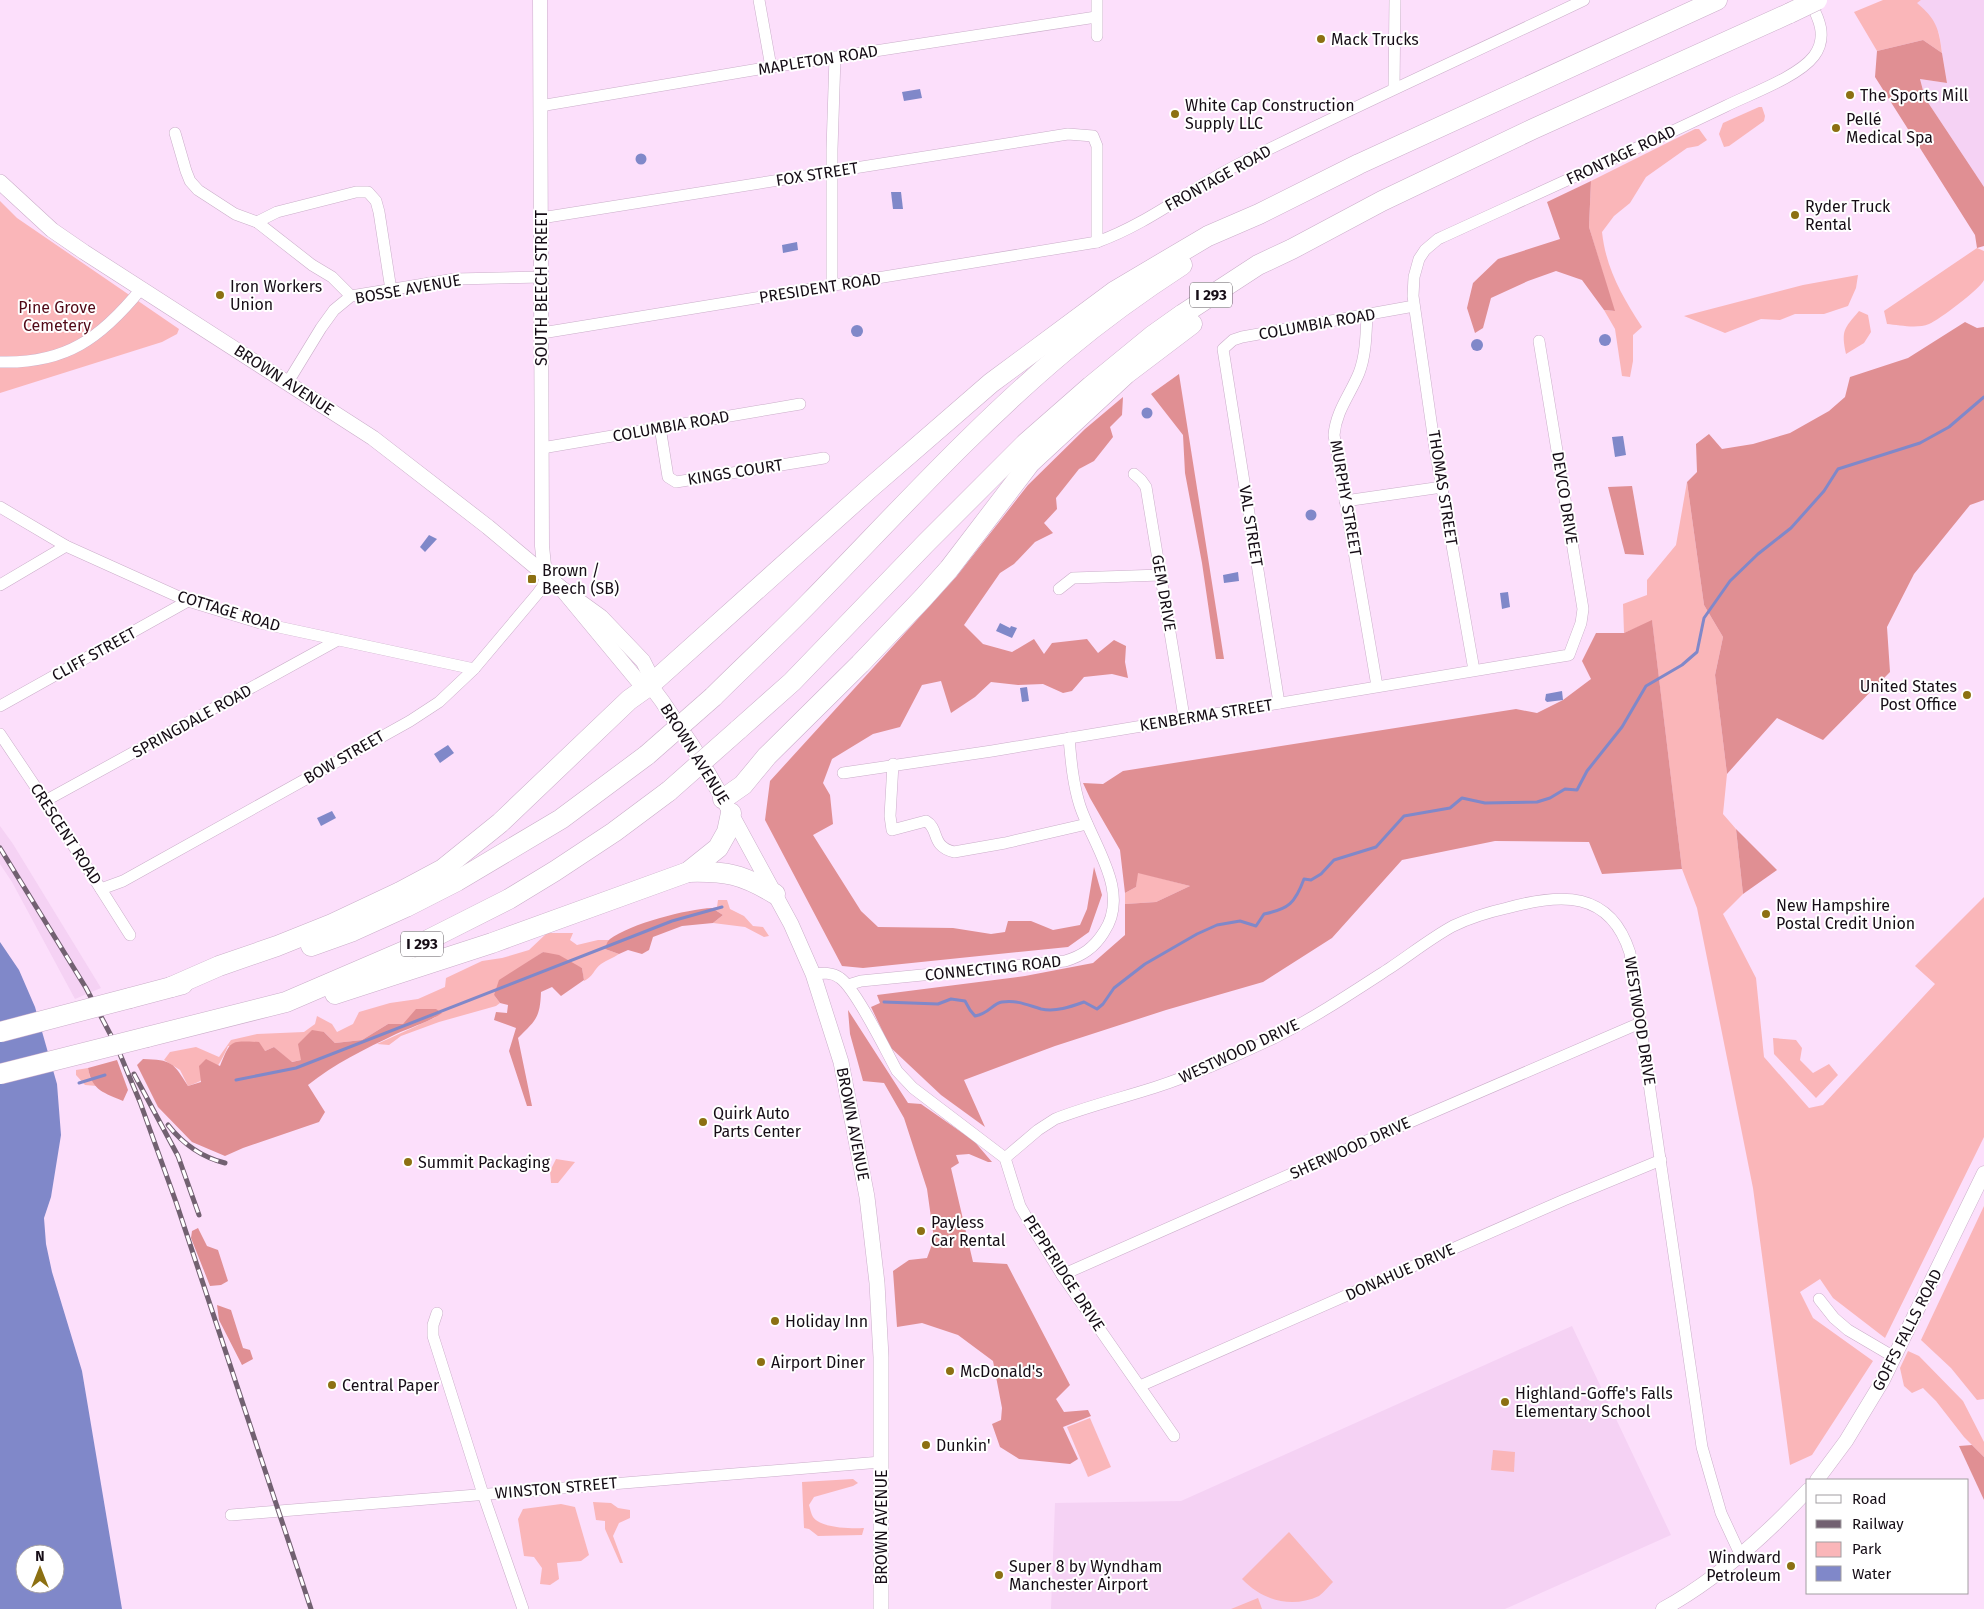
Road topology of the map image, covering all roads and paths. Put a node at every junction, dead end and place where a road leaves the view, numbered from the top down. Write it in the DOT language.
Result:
graph roads {
  1 [pos="540,0"];
  2 [pos="758,0"];
  3 [pos="1097,0"];
  4 [pos="1395,0"];
  5 [pos="1584,0"];
  6 [pos="1717,0"];
  7 [pos="1808,0"];
  8 [pos="1817,0"];
  9 [pos="1567,4"];
  10 [pos="1096,17"];
  11 [pos="1096,36"];
  12 [pos="835,57"];
  13 [pos="771,67"];
  14 [pos="1394,88"];
  15 [pos="540,106"];
  16 [pos="175,133"];
  17 [pos="832,171"];
  18 [pos="0,182"];
  19 [pos="1259,214"];
  20 [pos="541,218"];
  21 [pos="257,222"];
  22 [pos="1097,242"];
  23 [pos="1292,249"];
  24 [pos="542,278"];
  25 [pos="832,286"];
  26 [pos="141,289"];
  27 [pos="391,290"];
  28 [pos="351,296"];
  29 [pos="1414,306"];
  30 [pos="1367,315"];
  31 [pos="542,332"];
  32 [pos="1539,341"];
  33 [pos="1223,349"];
  34 [pos="0,362"];
  35 [pos="288,382"];
  36 [pos="800,404"];
  37 [pos="660,427"];
  38 [pos="542,448"];
  39 [pos="824,458"];
  40 [pos="1134,474"];
  41 [pos="1442,487"];
  42 [pos="1345,501"];
  43 [pos="0,507"];
  44 [pos="66,546"];
  45 [pos="545,575"];
  46 [pos="1160,575"];
  47 [pos="0,585"];
  48 [pos="1059,589"];
  49 [pos="188,601"];
  50 [pos="338,640"];
  51 [pos="1569,654"];
  52 [pos="474,669"];
  53 [pos="1474,670"];
  54 [pos="650,686"];
  55 [pos="1377,686"];
  56 [pos="1279,703"];
  57 [pos="0,706"];
  58 [pos="1184,718"];
  59 [pos="0,734"];
  60 [pos="1069,738"];
  61 [pos="893,764"];
  62 [pos="843,773"];
  63 [pos="45,801"];
  64 [pos="727,806"];
  65 [pos="1087,824"];
  66 [pos="688,872"];
  67 [pos="101,889"];
  68 [pos="775,894"];
  69 [pos="130,935"];
  70 [pos="814,974"];
  71 [pos="848,985"];
  72 [pos="170,987"];
  73 [pos="286,1002"];
  74 [pos="1640,1023"];
  75 [pos="0,1032"];
  76 [pos="0,1074"];
  77 [pos="1005,1158"];
  78 [pos="1661,1160"];
  79 [pos="1984,1173"];
  80 [pos="1062,1275"];
  81 [pos="1819,1299"];
  82 [pos="437,1313"];
  83 [pos="1894,1357"];
  84 [pos="1140,1386"];
  85 [pos="1174,1436"];
  86 [pos="881,1462"];
  87 [pos="1818,1479"];
  88 [pos="1806,1492"];
  89 [pos="483,1494"];
  90 [pos="231,1516"];
  91 [pos="1740,1554"];
  92 [pos="523,1609"];
  93 [pos="882,1609"];
  94 [pos="1663,1609"];
  1 -- 15 [label="street, SOUTH BEECH STREET"];
  2 -- 13 [label="street"];
  3 -- 10 [label="street"];
  4 -- 14 [label="street"];
  5 -- 9 [label="street, FRONTAGE ROAD"];
  6 -- 19 [label="highway, I 293"];
  7 -- 29 [label="street, FRONTAGE ROAD"];
  8 -- 23 [label="highway, I 293, bridge"];
  9 -- 14 [label="street, FRONTAGE ROAD"];
  10 -- 11 [label="street"];
  10 -- 12 [label="street, MAPLETON ROAD"];
  12 -- 13 [label="street, MAPLETON ROAD"];
  12 -- 17 [label="street"];
  13 -- 15 [label="street, MAPLETON ROAD"];
  14 -- 22 [label="street, FRONTAGE ROAD"];
  15 -- 20 [label="street, SOUTH BEECH STREET"];
  16 -- 21 [label="street"];
  17 -- 20 [label="street, FOX STREET"];
  17 -- 22 [label="street, FOX STREET"];
  17 -- 25 [label="street"];
  18 -- 26 [label="main road, BROWN AVENUE"];
  19 -- 54 [label="highway"];
  19 -- 72 [label="highway, I 293, bridge"];
  20 -- 24 [label="street, SOUTH BEECH STREET"];
  21 -- 27 [label="street"];
  21 -- 28 [label="street"];
  22 -- 25 [label="street, PRESIDENT ROAD"];
  23 -- 64 [label="highway"];
  23 -- 73 [label="highway, I 293, bridge"];
  24 -- 27 [label="street, BOSSE AVENUE"];
  24 -- 31 [label="street, SOUTH BEECH STREET"];
  25 -- 31 [label="street, PRESIDENT ROAD"];
  26 -- 34 [label="street"];
  26 -- 35 [label="main road, BROWN AVENUE"];
  27 -- 28 [label="street, BOSSE AVENUE"];
  28 -- 35 [label="street, BOSSE AVENUE"];
  29 -- 30 [label="street, COLUMBIA ROAD"];
  29 -- 41 [label="street, THOMAS STREET"];
  30 -- 33 [label="street, COLUMBIA ROAD"];
  30 -- 42 [label="street, MURPHY STREET"];
  31 -- 38 [label="street, SOUTH BEECH STREET"];
  32 -- 51 [label="street, DEVCO DRIVE"];
  33 -- 56 [label="street, VAL STREET"];
  35 -- 45 [label="main road, BROWN AVENUE"];
  36 -- 37 [label="street, COLUMBIA ROAD"];
  37 -- 38 [label="street, COLUMBIA ROAD"];
  37 -- 39 [label="street, KINGS COURT"];
  38 -- 45 [label="street, SOUTH BEECH STREET"];
  40 -- 46 [label="street, GEM DRIVE"];
  41 -- 42 [label="street"];
  41 -- 53 [label="street, THOMAS STREET"];
  42 -- 55 [label="street, MURPHY STREET"];
  43 -- 44 [label="street, COTTAGE ROAD"];
  44 -- 47 [label="street"];
  44 -- 49 [label="street, COTTAGE ROAD"];
  45 -- 52 [label="street, BOW STREET"];
  45 -- 54 [label="main road, BROWN AVENUE"];
  46 -- 48 [label="street"];
  46 -- 58 [label="street, GEM DRIVE"];
  49 -- 50 [label="street, COTTAGE ROAD"];
  49 -- 57 [label="street, CLIFF STREET"];
  50 -- 52 [label="street, COTTAGE ROAD"];
  50 -- 63 [label="street, SPRINGDALE ROAD"];
  51 -- 53 [label="street, KENBERMA STREET"];
  52 -- 67 [label="street, BOW STREET"];
  53 -- 55 [label="street, KENBERMA STREET"];
  54 -- 64 [label="main road, BROWN AVENUE"];
  54 -- 72 [label="highway"];
  55 -- 56 [label="street, KENBERMA STREET"];
  56 -- 58 [label="street, KENBERMA STREET"];
  58 -- 60 [label="street, KENBERMA STREET"];
  59 -- 63 [label="street, CRESCENT ROAD"];
  60 -- 61 [label="street, KENBERMA STREET"];
  60 -- 65 [label="street, CONNECTING ROAD"];
  61 -- 62 [label="street, KENBERMA STREET"];
  61 -- 65 [label="street"];
  63 -- 67 [label="street, CRESCENT ROAD"];
  64 -- 66 [label="highway"];
  64 -- 68 [label="main road, BROWN AVENUE"];
  65 -- 71 [label="street, CONNECTING ROAD"];
  66 -- 68 [label="highway"];
  66 -- 73 [label="highway"];
  67 -- 69 [label="street, CRESCENT ROAD"];
  68 -- 70 [label="main road, BROWN AVENUE"];
  70 -- 71 [label="street"];
  70 -- 86 [label="main road, BROWN AVENUE"];
  71 -- 77 [label="street"];
  72 -- 75 [label="highway, I 293, bridge"];
  73 -- 76 [label="highway, I 293, bridge"];
  74 -- 77 [label="street, WESTWOOD DRIVE"];
  74 -- 78 [label="street, WESTWOOD DRIVE"];
  74 -- 80 [label="street, SHERWOOD DRIVE"];
  77 -- 80 [label="street, PEPPERIDGE DRIVE"];
  78 -- 84 [label="street, DONAHUE DRIVE"];
  78 -- 91 [label="street, WESTWOOD DRIVE"];
  79 -- 83 [label="street, GOFFS FALLS ROAD"];
  80 -- 84 [label="street, PEPPERIDGE DRIVE"];
  81 -- 83 [label="street"];
  82 -- 89 [label="street"];
  83 -- 87 [label="street, GOFFS FALLS ROAD"];
  84 -- 85 [label="street, PEPPERIDGE DRIVE"];
  86 -- 89 [label="street, WINSTON STREET"];
  86 -- 93 [label="main road, BROWN AVENUE"];
  88 -- 91 [label="street"];
  89 -- 90 [label="street, WINSTON STREET"];
  89 -- 92 [label="street"];
  91 -- 94 [label="street"];
}
